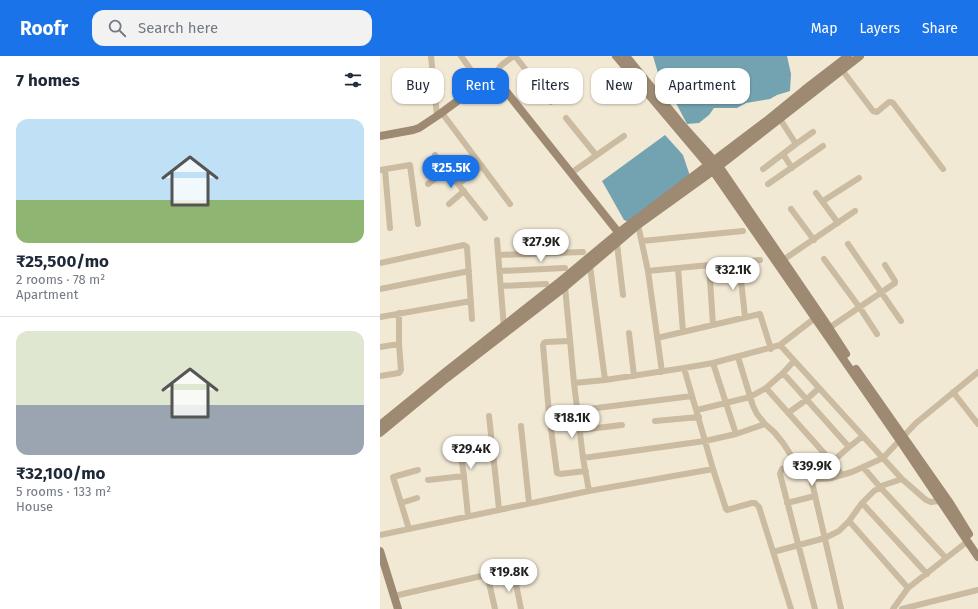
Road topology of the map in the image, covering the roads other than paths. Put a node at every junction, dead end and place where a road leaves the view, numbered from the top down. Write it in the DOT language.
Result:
graph roads {
  1 [pos="431,56"];
  2 [pos="460,56"];
  3 [pos="514,56"];
  4 [pos="616,56"];
  5 [pos="626,56"];
  6 [pos="848,56"];
  7 [pos="860,56"];
  8 [pos="469,68"];
  9 [pos="499,68"];
  10 [pos="524,68"];
  11 [pos="842,70"];
  12 [pos="509,94"];
  13 [pos="454,104"];
  14 [pos="440,114"];
  15 [pos="566,118"];
  16 [pos="780,119"];
  17 [pos="813,132"];
  18 [pos="380,136"];
  19 [pos="624,136"];
  20 [pos="796,144"];
  21 [pos="823,146"];
  22 [pos="783,154"];
  23 [pos="435,155"];
  24 [pos="596,155"];
  25 [pos="482,166"];
  26 [pos="714,166"];
  27 [pos="792,168"];
  28 [pos="763,169"];
  29 [pos="943,169"];
  30 [pos="382,170"];
  31 [pos="446,170"];
  32 [pos="571,173"];
  33 [pos="858,178"];
  34 [pos="428,184"];
  35 [pos="458,184"];
  36 [pos="768,184"];
  37 [pos="464,191"];
  38 [pos="816,193"];
  39 [pos="822,202"];
  40 [pos="449,204"];
  41 [pos="510,204"];
  42 [pos="791,209"];
  43 [pos="855,211"];
  44 [pos="485,218"];
  45 [pos="418,224"];
  46 [pos="838,224"];
  47 [pos="638,225"];
  48 [pos="390,228"];
  49 [pos="743,231"];
  50 [pos="619,238"];
  51 [pos="497,240"];
  52 [pos="814,240"];
  53 [pos="642,241"];
  54 [pos="848,244"];
  55 [pos="583,252"];
  56 [pos="499,255"];
  57 [pos="824,259"];
  58 [pos="760,260"];
  59 [pos="783,260"];
  60 [pos="739,262"];
  61 [pos="380,263"];
  62 [pos="709,265"];
  63 [pos="885,265"];
  64 [pos="590,266"];
  65 [pos="565,268"];
  66 [pos="678,268"];
  67 [pos="469,271"];
  68 [pos="500,271"];
  69 [pos="648,271"];
  70 [pos="546,284"];
  71 [pos="501,286"];
  72 [pos="565,287"];
  73 [pos="380,289"];
  74 [pos="881,292"];
  75 [pos="623,295"];
  76 [pos="471,300"];
  77 [pos="860,308"];
  78 [pos="399,313"];
  79 [pos="380,317"];
  80 [pos="745,317"];
  81 [pos="815,318"];
  82 [pos="472,319"];
  83 [pos="901,320"];
  84 [pos="713,325"];
  85 [pos="504,330"];
  86 [pos="827,330"];
  87 [pos="683,332"];
  88 [pos="629,333"];
  89 [pos="877,334"];
  90 [pos="657,338"];
  91 [pos="570,341"];
  92 [pos="400,344"];
  93 [pos="780,346"];
  94 [pos="380,347"];
  95 [pos="770,349"];
  96 [pos="738,356"];
  97 [pos="794,361"];
  98 [pos="713,363"];
  99 [pos="684,368"];
  100 [pos="662,372"];
  101 [pos="978,372"];
  102 [pos="783,373"];
  103 [pos="380,376"];
  104 [pos="634,376"];
  105 [pos="605,380"];
  106 [pos="574,383"];
  107 [pos="766,388"];
  108 [pos="819,388"];
  109 [pos="953,392"];
  110 [pos="692,396"];
  111 [pos="750,397"];
  112 [pos="806,400"];
  113 [pos="726,403"];
  114 [pos="577,409"];
  115 [pos="697,410"];
  116 [pos="788,413"];
  117 [pos="549,414"];
  118 [pos="489,416"];
  119 [pos="699,417"];
  120 [pos="655,421"];
  121 [pos="765,424"];
  122 [pos="978,424"];
  123 [pos="380,425"];
  124 [pos="622,425"];
  125 [pos="521,426"];
  126 [pos="580,430"];
  127 [pos="380,432"];
  128 [pos="736,434"];
  129 [pos="863,436"];
  130 [pos="902,439"];
  131 [pos="706,441"];
  132 [pos="849,447"];
  133 [pos="583,458"];
  134 [pos="883,458"];
  135 [pos="832,462"];
  136 [pos="462,463"];
  137 [pos="796,464"];
  138 [pos="863,467"];
  139 [pos="713,469"];
  140 [pos="418,470"];
  141 [pos="586,471"];
  142 [pos="842,474"];
  143 [pos="464,476"];
  144 [pos="811,478"];
  145 [pos="902,479"];
  146 [pos="428,480"];
  147 [pos="880,488"];
  148 [pos="589,491"];
  149 [pos="815,496"];
  150 [pos="417,498"];
  151 [pos="940,501"];
  152 [pos="401,503"];
  153 [pos="529,503"];
  154 [pos="787,503"];
  155 [pos="862,503"];
  156 [pos="499,509"];
  157 [pos="468,516"];
  158 [pos="849,521"];
  159 [pos="409,529"];
  160 [pos="380,535"];
  161 [pos="824,538"];
  162 [pos="968,541"];
  163 [pos="798,545"];
  164 [pos="978,548"];
  165 [pos="380,551"];
  166 [pos="773,552"];
  167 [pos="978,557"];
  168 [pos="946,558"];
  169 [pos="514,574"];
  170 [pos="927,574"];
  171 [pos="908,588"];
  172 [pos="978,590"];
  173 [pos="394,596"];
  174 [pos="398,609"];
  175 [pos="494,609"];
  176 [pos="521,609"];
  177 [pos="791,609"];
  178 [pos="815,609"];
  179 [pos="841,609"];
  180 [pos="893,609"];
  181 [pos="902,609"];
  1 -- 14 [label="street"];
  2 -- 8 [label="street"];
  3 -- 9 [label="street"];
  3 -- 10 [label="street"];
  4 -- 26 [label="street"];
  5 -- 26 [label="street"];
  6 -- 26 [label="street"];
  7 -- 11 [label="street"];
  11 -- 16 [label="street"];
  11 -- 29 [label="street"];
  12 -- 32 [label="street"];
  13 -- 14 [label="street"];
  14 -- 18 [label="street"];
  14 -- 25 [label="street"];
  15 -- 24 [label="street"];
  16 -- 20 [label="street"];
  16 -- 26 [label="street"];
  17 -- 20 [label="street"];
  19 -- 24 [label="street"];
  20 -- 22 [label="street"];
  21 -- 27 [label="street"];
  22 -- 27 [label="street"];
  22 -- 28 [label="street"];
  23 -- 31 [label="street"];
  24 -- 32 [label="street"];
  25 -- 35 [label="street"];
  25 -- 41 [label="street"];
  26 -- 47 [label="street"];
  26 -- 50 [label="street"];
  26 -- 59 [label="street"];
  26 -- 81 [label="street"];
  27 -- 36 [label="street"];
  30 -- 45 [label="street"];
  30 -- 48 [label="street"];
  31 -- 34 [label="street"];
  31 -- 35 [label="street"];
  32 -- 50 [label="street"];
  33 -- 39 [label="street"];
  35 -- 37 [label="street"];
  37 -- 40 [label="street"];
  37 -- 44 [label="street"];
  38 -- 39 [label="street"];
  39 -- 46 [label="street"];
  42 -- 52 [label="street"];
  43 -- 46 [label="street"];
  46 -- 52 [label="street"];
  47 -- 50 [label="street"];
  47 -- 53 [label="street"];
  49 -- 53 [label="street"];
  50 -- 64 [label="street"];
  50 -- 75 [label="street"];
  50 -- 85 [label="street"];
  51 -- 56 [label="street"];
  52 -- 59 [label="street"];
  53 -- 69 [label="street"];
  54 -- 74 [label="street"];
  55 -- 56 [label="street"];
  56 -- 68 [label="street"];
  57 -- 77 [label="street"];
  58 -- 60 [label="street"];
  59 -- 86 [label="street"];
  60 -- 62 [label="street"];
  60 -- 80 [label="street"];
  61 -- 67 [label="street"];
  62 -- 66 [label="street"];
  62 -- 84 [label="street"];
  63 -- 74 [label="street"];
  64 -- 72 [label="street"];
  64 -- 105 [label="street"];
  65 -- 68 [label="street"];
  66 -- 69 [label="street"];
  66 -- 87 [label="street"];
  67 -- 73 [label="street"];
  67 -- 76 [label="street"];
  68 -- 71 [label="street"];
  69 -- 90 [label="street"];
  70 -- 71 [label="street"];
  71 -- 85 [label="street"];
  72 -- 85 [label="street"];
  72 -- 91 [label="street"];
  74 -- 77 [label="street"];
  74 -- 83 [label="street"];
  76 -- 78 [label="street"];
  76 -- 82 [label="street"];
  77 -- 86 [label="street"];
  77 -- 89 [label="street"];
  78 -- 79 [label="street"];
  78 -- 92 [label="street"];
  80 -- 84 [label="street"];
  80 -- 95 [label="street"];
  81 -- 86 [label="street"];
  81 -- 93 [label="street"];
  84 -- 87 [label="street"];
  85 -- 123 [label="street"];
  85 -- 127 [label="street"];
  86 -- 130 [label="street"];
  87 -- 90 [label="street"];
  88 -- 104 [label="street"];
  90 -- 100 [label="street"];
  91 -- 106 [label="street"];
  91 -- 117 [label="street"];
  92 -- 94 [label="street"];
  92 -- 103 [label="street"];
  93 -- 95 [label="street"];
  93 -- 97 [label="street"];
  95 -- 96 [label="street"];
  96 -- 98 [label="street"];
  96 -- 111 [label="street"];
  97 -- 102 [label="street"];
  97 -- 108 [label="street"];
  98 -- 99 [label="street"];
  98 -- 113 [label="street"];
  99 -- 100 [label="street"];
  99 -- 110 [label="street"];
  100 -- 104 [label="street"];
  101 -- 109 [label="street"];
  102 -- 107 [label="street"];
  102 -- 112 [label="street"];
  104 -- 105 [label="street"];
  105 -- 106 [label="street"];
  106 -- 114 [label="street"];
  107 -- 111 [label="street"];
  107 -- 116 [label="street"];
  108 -- 112 [label="street"];
  108 -- 129 [label="street"];
  109 -- 122 [label="street"];
  109 -- 130 [label="street"];
  110 -- 114 [label="street"];
  110 -- 115 [label="street"];
  111 -- 113 [label="street"];
  111 -- 121 [label="street"];
  112 -- 116 [label="street"];
  112 -- 132 [label="street"];
  113 -- 115 [label="street"];
  113 -- 128 [label="street"];
  114 -- 117 [label="street"];
  114 -- 126 [label="street"];
  115 -- 119 [label="street"];
  116 -- 135 [label="street"];
  117 -- 141 [label="street"];
  118 -- 156 [label="street"];
  119 -- 120 [label="street"];
  119 -- 131 [label="street"];
  121 -- 128 [label="street"];
  121 -- 137 [label="street"];
  124 -- 126 [label="street"];
  125 -- 153 [label="street"];
  126 -- 133 [label="street"];
  128 -- 131 [label="street"];
  129 -- 132 [label="street"];
  129 -- 134 [label="street"];
  130 -- 134 [label="street"];
  130 -- 151 [label="street"];
  130 -- 164 [label="street"];
  131 -- 133 [label="street"];
  131 -- 139 [label="street"];
  132 -- 135 [label="street"];
  133 -- 141 [label="street"];
  134 -- 138 [label="street"];
  134 -- 145 [label="street"];
  135 -- 142 [label="street"];
  136 -- 143 [label="street"];
  137 -- 144 [label="street"];
  137 -- 154 [label="street"];
  138 -- 142 [label="street"];
  138 -- 147 [label="street"];
  139 -- 148 [label="street"];
  139 -- 166 [label="street"];
  140 -- 152 [label="street"];
  141 -- 148 [label="street"];
  142 -- 144 [label="street"];
  143 -- 146 [label="street"];
  143 -- 157 [label="street"];
  144 -- 149 [label="street"];
  145 -- 147 [label="street"];
  145 -- 151 [label="street"];
  147 -- 155 [label="street"];
  147 -- 168 [label="street"];
  148 -- 153 [label="street"];
  149 -- 154 [label="street"];
  149 -- 161 [label="street"];
  150 -- 152 [label="street"];
  151 -- 162 [label="street"];
  152 -- 159 [label="street"];
  153 -- 156 [label="street"];
  154 -- 163 [label="street"];
  155 -- 158 [label="street"];
  155 -- 170 [label="street"];
  156 -- 157 [label="street"];
  157 -- 159 [label="street"];
  158 -- 161 [label="street"];
  158 -- 171 [label="street"];
  159 -- 160 [label="street"];
  161 -- 163 [label="street"];
  161 -- 179 [label="street"];
  162 -- 167 [label="street"];
  162 -- 168 [label="street"];
  163 -- 166 [label="street"];
  163 -- 178 [label="street"];
  165 -- 173 [label="street"];
  166 -- 177 [label="street"];
  168 -- 170 [label="street"];
  169 -- 176 [label="street"];
  170 -- 171 [label="street"];
  171 -- 180 [label="street"];
  172 -- 181 [label="street"];
  173 -- 174 [label="street"];
  173 -- 175 [label="street"];
}
